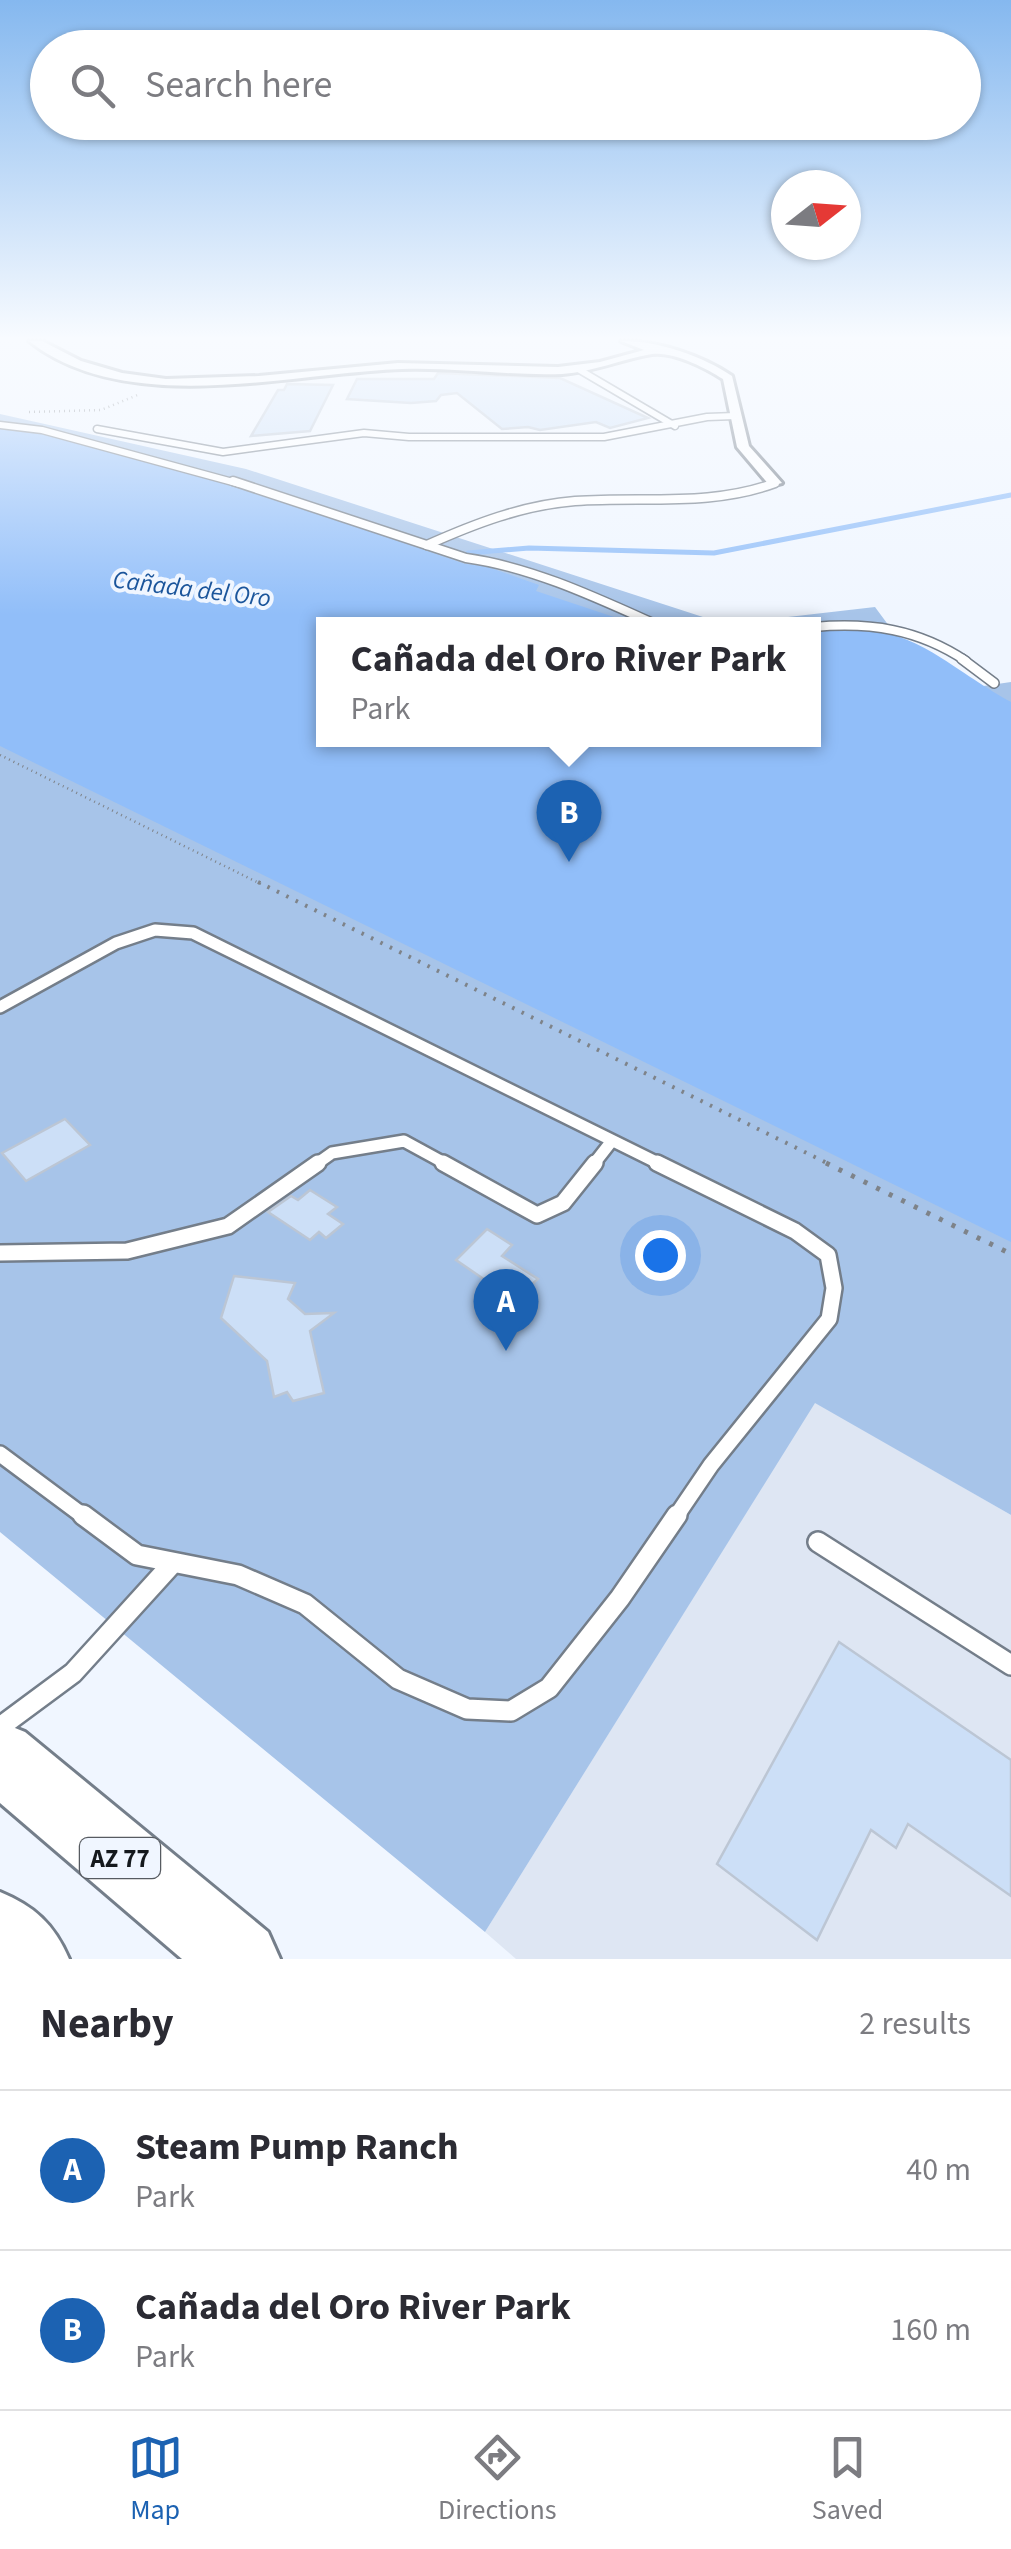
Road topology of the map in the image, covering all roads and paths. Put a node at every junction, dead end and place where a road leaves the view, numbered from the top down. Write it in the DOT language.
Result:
graph roads {
  1 [pos="57,432"];
  2 [pos="110,432"];
  3 [pos="634,432"];
  4 [pos="739,432"];
  5 [pos="775,483"];
  6 [pos="427,545"];
  7 [pos="640,617"];
  8 [pos="821,628"];
  9 [pos="994,684"];
  10 [pos="0,755"];
  11 [pos="0,1007"];
  12 [pos="610,1142"];
  13 [pos="0,1254"];
  14 [pos="1011,1254"];
  15 [pos="0,1454"];
  16 [pos="818,1542"];
  17 [pos="172,1564"];
  18 [pos="1011,1665"];
  19 [pos="0,1728"];
  20 [pos="0,1757"];
  21 [pos="0,1930"];
  22 [pos="30,1959"];
  23 [pos="241,1959"];
  1 -- 6 [label="lane"];
  2 -- 3 [label="lane"];
  4 -- 5 [label="street"];
  5 -- 6 [label="lane"];
  6 -- 7 [label="lane"];
  8 -- 9 [label="lane"];
  10 -- 14 [label="path"];
  11 -- 12 [label="lane"];
  12 -- 13 [label="lane"];
  12 -- 17 [label="lane"];
  15 -- 17 [label="lane"];
  16 -- 18 [label="lane"];
  17 -- 19 [label="lane"];
  20 -- 23 [label="highway, AZ 77"];
  21 -- 22 [label="highway"];
}
